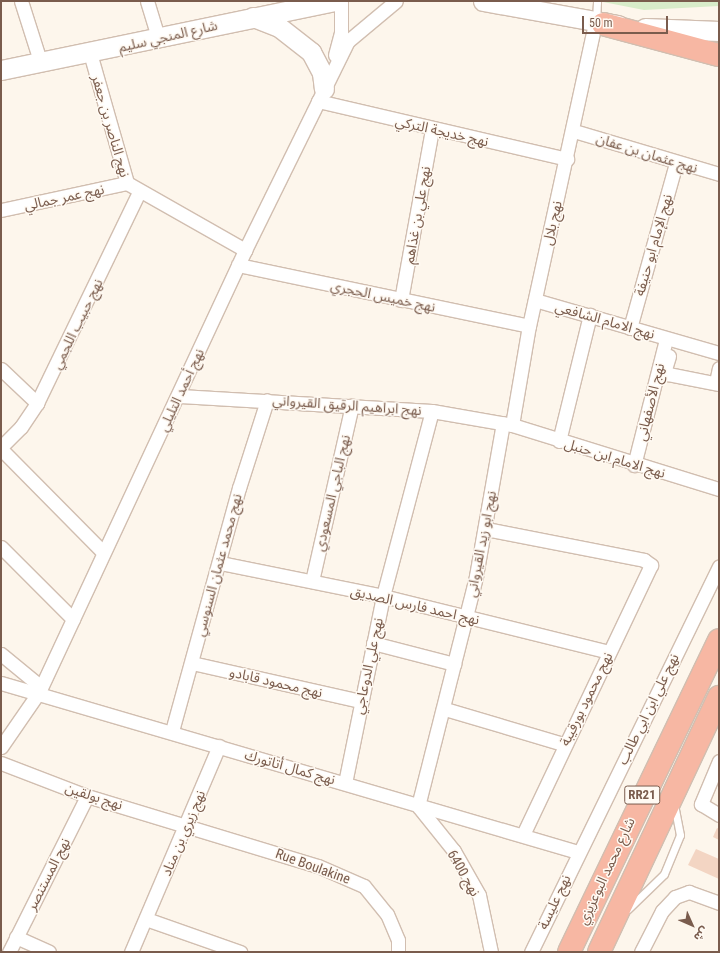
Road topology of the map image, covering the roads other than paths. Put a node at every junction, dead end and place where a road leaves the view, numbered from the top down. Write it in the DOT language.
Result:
graph roads {
  1 [pos="22,1"];
  2 [pos="147,1"];
  3 [pos="335,1"];
  4 [pos="341,1"];
  5 [pos="396,1"];
  6 [pos="484,1"];
  7 [pos="598,1"];
  8 [pos="533,5"];
  9 [pos="253,17"];
  10 [pos="599,24"];
  11 [pos="719,31"];
  12 [pos="158,38"];
  13 [pos="90,53"];
  14 [pos="719,55"];
  15 [pos="40,60"];
  16 [pos="1,70"];
  17 [pos="321,95"];
  18 [pos="432,130"];
  19 [pos="574,130"];
  20 [pos="567,159"];
  21 [pos="676,163"];
  22 [pos="719,174"];
  23 [pos="127,183"];
  24 [pos="139,192"];
  25 [pos="1,210"];
  26 [pos="245,250"];
  27 [pos="238,265"];
  28 [pos="401,300"];
  29 [pos="535,300"];
  30 [pos="590,315"];
  31 [pos="529,326"];
  32 [pos="630,328"];
  33 [pos="670,340"];
  34 [pos="719,352"];
  35 [pos="719,368"];
  36 [pos="1,370"];
  37 [pos="717,383"];
  38 [pos="180,396"];
  39 [pos="267,400"];
  40 [pos="37,403"];
  41 [pos="352,405"];
  42 [pos="432,411"];
  43 [pos="507,424"];
  44 [pos="559,441"];
  45 [pos="1,448"];
  46 [pos="634,465"];
  47 [pos="719,489"];
  48 [pos="486,529"];
  49 [pos="1,547"];
  50 [pos="103,552"];
  51 [pos="220,563"];
  52 [pos="719,566"];
  53 [pos="312,581"];
  54 [pos="383,596"];
  55 [pos="467,616"];
  56 [pos="73,619"];
  57 [pos="719,640"];
  58 [pos="373,643"];
  59 [pos="609,652"];
  60 [pos="1,654"];
  61 [pos="192,663"];
  62 [pos="454,664"];
  63 [pos="1,683"];
  64 [pos="39,689"];
  65 [pos="719,697"];
  66 [pos="360,701"];
  67 [pos="445,709"];
  68 [pos="172,731"];
  69 [pos="564,744"];
  70 [pos="219,746"];
  71 [pos="1,747"];
  72 [pos="719,760"];
  73 [pos="1,763"];
  74 [pos="345,783"];
  75 [pos="87,796"];
  76 [pos="419,803"];
  77 [pos="719,815"];
  78 [pos="188,824"];
  79 [pos="523,835"];
  80 [pos="578,852"];
  81 [pos="719,903"];
  82 [pos="146,919"];
  83 [pos="16,937"];
  84 [pos="9,952"];
  85 [pos="49,952"];
  86 [pos="131,952"];
  87 [pos="240,952"];
  88 [pos="398,952"];
  89 [pos="491,952"];
  90 [pos="531,952"];
  91 [pos="569,952"];
  92 [pos="599,952"];
  93 [pos="641,952"];
  1 -- 15 [label="street"];
  2 -- 12 [label="street"];
  3 -- 9 [label="main road, شارع المنجي سليم"];
  4 -- 17 [label="street, نهج أحمد التليلي"];
  5 -- 17 [label="street, نهج أحمد التليلي"];
  6 -- 8 [label="main road"];
  7 -- 10 [label="lane"];
  8 -- 10 [label="main road"];
  9 -- 12 [label="main road, شارع المنجي سليم"];
  9 -- 17 [label="main road"];
  10 -- 11 [label="main road"];
  10 -- 14 [label="highway"];
  10 -- 19 [label="street, نهج بلال"];
  12 -- 13 [label="main road, شارع المنجي سليم"];
  13 -- 15 [label="main road, شارع المنجي سليم"];
  13 -- 23 [label="street, نهج الناصر بن جعفر"];
  15 -- 16 [label="main road, شارع المنجي سليم"];
  17 -- 18 [label="street, نهج خديجة التركي"];
  17 -- 26 [label="street, نهج أحمد التليلي"];
  18 -- 20 [label="street, نهج خديجة التركي"];
  18 -- 28 [label="street, نهج علي بن غذاهم"];
  19 -- 20 [label="street, نهج بلال"];
  19 -- 21 [label="street, نهج عثمان بن عفان"];
  20 -- 29 [label="street, نهج بلال"];
  21 -- 22 [label="street, نهج عثمان بن عفان"];
  21 -- 32 [label="street, نهج الإمام ابو حنيفة"];
  23 -- 24 [label="street, نهج الناصر بن جعفر"];
  23 -- 25 [label="street, نهج عمر جمالي"];
  24 -- 26 [label="street, نهج الناصر بن جعفر"];
  24 -- 40 [label="street, نهج حبيب اللجمي"];
  26 -- 27 [label="street, نهج أحمد التليلي"];
  27 -- 28 [label="street, نهج خميس الحجري"];
  27 -- 38 [label="street, نهج أحمد التليلي"];
  28 -- 31 [label="street, نهج خميس الحجري"];
  29 -- 30 [label="street, نهج الامام الشافعي"];
  29 -- 31 [label="street, نهج بلال"];
  30 -- 32 [label="street, نهج الامام الشافعي"];
  30 -- 44 [label="street"];
  31 -- 43 [label="street, نهج بلال"];
  32 -- 33 [label="street, نهج الامام الشافعي"];
  33 -- 34 [label="street, نهج الامام الشافعي"];
  33 -- 37 [label="street, نهج الامام الشافعي"];
  33 -- 46 [label="street, نهج الأصفهاني"];
  35 -- 37 [label="street"];
  36 -- 40 [label="street"];
  38 -- 39 [label="street, نهج ابراهيم الرقيق القيرواني"];
  38 -- 50 [label="street, نهج أحمد التليلي"];
  39 -- 41 [label="street, نهج ابراهيم الرقيق القيرواني"];
  39 -- 51 [label="street, نهج محمد عثمان السنوسي"];
  40 -- 45 [label="street, نهج حبيب اللجمي"];
  41 -- 42 [label="street, نهج ابراهيم الرقيق القيرواني"];
  41 -- 53 [label="street, نهج الباجي المسعودي"];
  42 -- 43 [label="street, نهج ابراهيم الرقيق القيرواني"];
  42 -- 54 [label="street, نهج علي الدوعاجي"];
  43 -- 44 [label="street, نهج الامام ابن حنبل"];
  43 -- 48 [label="street, نهج ابو زيد القيرواني"];
  44 -- 46 [label="street, نهج الامام ابن حنبل"];
  45 -- 50 [label="street, نهج حبيب اللجمي"];
  46 -- 47 [label="street, نهج الامام ابن حنبل"];
  48 -- 55 [label="street, نهج ابو زيد القيرواني"];
  48 -- 59 [label="street, نهج محمود بورقيبة"];
  49 -- 56 [label="street"];
  50 -- 56 [label="street, نهج أحمد التليلي"];
  51 -- 53 [label="street, نهج احمد فارس الصديق"];
  51 -- 61 [label="street, نهج محمد عثمان السنوسي"];
  52 -- 80 [label="street, نهج علي ابن ابي طالب"];
  53 -- 54 [label="street, نهج احمد فارس الصديق"];
  54 -- 55 [label="street, نهج احمد فارس الصديق"];
  54 -- 58 [label="street, نهج علي الدوعاجي"];
  55 -- 59 [label="street, نهج احمد فارس الصديق"];
  55 -- 62 [label="street, نهج ابو زيد القيرواني"];
  56 -- 64 [label="street, نهج أحمد التليلي"];
  57 -- 91 [label="highway, شارع محمد البوعزيزي / RR21"];
  58 -- 62 [label="street"];
  58 -- 66 [label="street, نهج علي الدوعاجي"];
  59 -- 69 [label="street, نهج محمود بورقيبة"];
  60 -- 64 [label="street"];
  61 -- 66 [label="street, نهج محمود قابادو"];
  61 -- 68 [label="street, نهج محمد عثمان السنوسي"];
  62 -- 67 [label="street, نهج ابو زيد القيرواني"];
  63 -- 64 [label="street, نهج كمال أتاتورك"];
  64 -- 68 [label="street, نهج كمال أتاتورك"];
  64 -- 71 [label="street, نهج أحمد التليلي"];
  65 -- 92 [label="highway, شارع محمد البوعزيزي / RR21"];
  66 -- 74 [label="street, نهج علي الدوعاجي"];
  67 -- 69 [label="street"];
  67 -- 76 [label="street, نهج ابو زيد القيرواني"];
  68 -- 70 [label="street, نهج كمال أتاتورك"];
  69 -- 79 [label="street, نهج محمود بورقيبة"];
  70 -- 74 [label="street, نهج كمال أتاتورك"];
  70 -- 78 [label="street, نهج زيري بن مناد"];
  72 -- 77 [label="street"];
  73 -- 75 [label="street, نهج بولقين"];
  74 -- 76 [label="street, نهج كمال أتاتورك"];
  75 -- 78 [label="street, نهج بولقين"];
  75 -- 83 [label="street, نهج المستنصر"];
  76 -- 79 [label="street, نهج كمال أتاتورك"];
  76 -- 89 [label="street, نهج 6400"];
  78 -- 82 [label="street, نهج زيري بن مناد"];
  78 -- 88 [label="street, Rue Boulakine"];
  79 -- 80 [label="street, نهج كمال أتاتورك"];
  80 -- 90 [label="street, نهج عليسة"];
  81 -- 93 [label="street"];
  82 -- 86 [label="street, نهج زيري بن مناد"];
  82 -- 87 [label="street"];
  83 -- 84 [label="street, نهج المستنصر"];
  83 -- 85 [label="street"];
}
